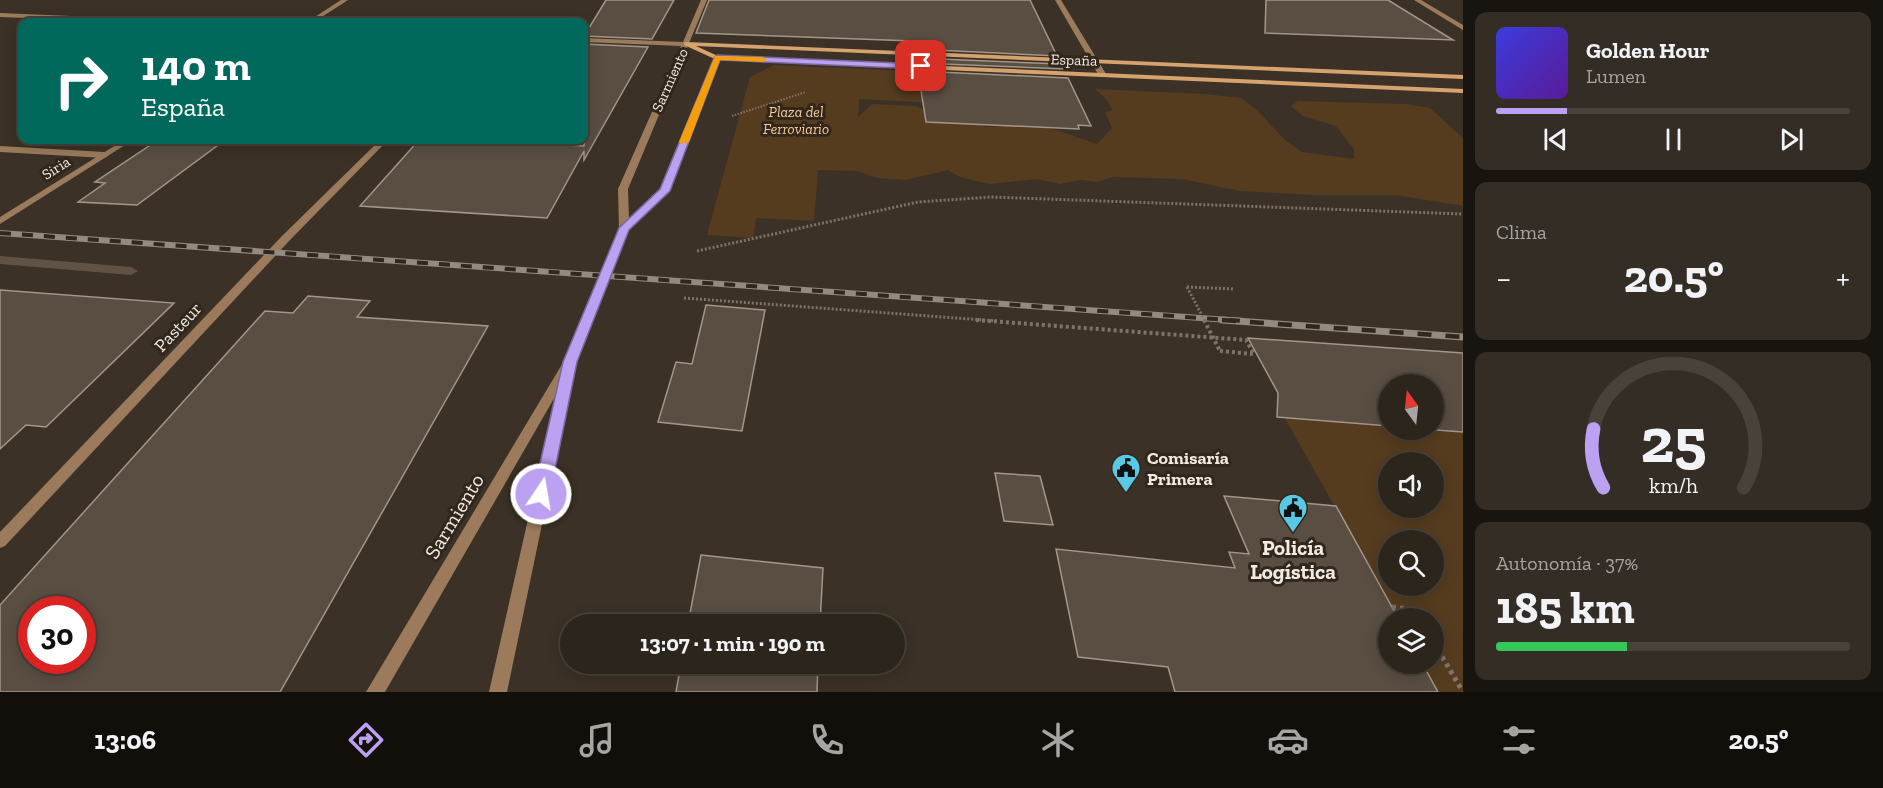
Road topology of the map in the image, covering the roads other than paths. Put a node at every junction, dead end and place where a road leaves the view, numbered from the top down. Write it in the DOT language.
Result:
graph roads {
  1 [pos="345,0"];
  2 [pos="704,0"];
  3 [pos="1058,0"];
  4 [pos="1418,0"];
  5 [pos="0,15"];
  6 [pos="72,18"];
  7 [pos="316,18"];
  8 [pos="1463,28"];
  9 [pos="588,40"];
  10 [pos="686,44"];
  11 [pos="717,58"];
  12 [pos="1094,60"];
  13 [pos="1102,74"];
  14 [pos="1463,76"];
  15 [pos="1463,91"];
  16 [pos="123,144"];
  17 [pos="380,144"];
  18 [pos="0,148"];
  19 [pos="105,155"];
  20 [pos="0,221"];
  21 [pos="624,228"];
  22 [pos="570,362"];
  23 [pos="0,542"];
  24 [pos="375,692"];
  25 [pos="498,692"];
  1 -- 7 [label="street"];
  2 -- 10 [label="street, Sarmiento"];
  3 -- 12 [label="street"];
  4 -- 8 [label="street"];
  5 -- 6 [label="street"];
  9 -- 10 [label="street, España"];
  10 -- 11 [label="street, España"];
  10 -- 12 [label="street, España"];
  10 -- 21 [label="street, Sarmiento"];
  11 -- 13 [label="street, España"];
  11 -- 21 [label="street, Sarmiento"];
  12 -- 13 [label="street"];
  12 -- 14 [label="street, España"];
  13 -- 15 [label="street, España"];
  16 -- 19 [label="street, Siria"];
  17 -- 23 [label="street, Pasteur"];
  18 -- 19 [label="street"];
  19 -- 20 [label="street, Siria"];
  21 -- 22 [label="street, Sarmiento"];
  22 -- 24 [label="street, Sarmiento"];
  22 -- 25 [label="street, Sarmiento"];
}
